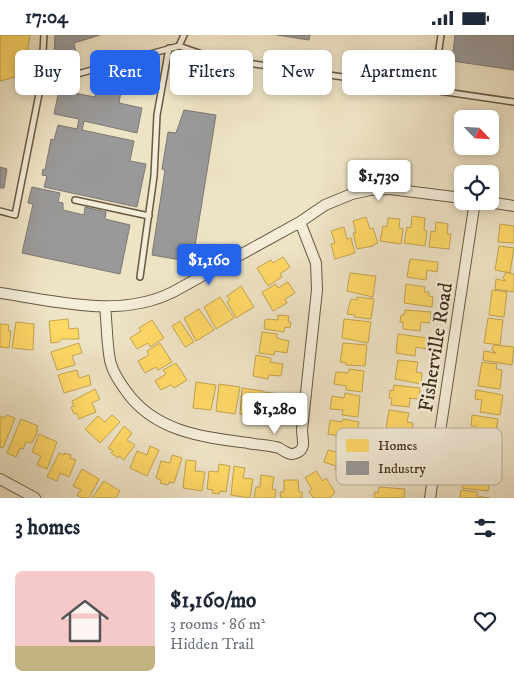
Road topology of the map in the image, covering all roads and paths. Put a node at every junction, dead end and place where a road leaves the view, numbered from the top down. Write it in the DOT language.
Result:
graph roads {
  1 [pos="44,35"];
  2 [pos="184,35"];
  3 [pos="441,35"];
  4 [pos="179,46"];
  5 [pos="169,48"];
  6 [pos="43,50"];
  7 [pos="439,50"];
  8 [pos="80,73"];
  9 [pos="342,77"];
  10 [pos="455,93"];
  11 [pos="40,95"];
  12 [pos="514,102"];
  13 [pos="454,197"];
  14 [pos="76,200"];
  15 [pos="499,204"];
  16 [pos="514,206"];
  17 [pos="474,210"];
  18 [pos="0,211"];
  19 [pos="149,216"];
  20 [pos="300,222"];
  21 [pos="140,277"];
  22 [pos="0,293"];
  23 [pos="105,307"];
  24 [pos="441,428"];
  25 [pos="0,479"];
  26 [pos="432,485"];
  27 [pos="35,498"];
  28 [pos="430,498"];
  1 -- 6 [label="lane"];
  2 -- 4 [label="lane"];
  3 -- 7 [label="lane"];
  4 -- 5 [label="lane"];
  4 -- 9 [label="lane"];
  5 -- 8 [label="lane"];
  5 -- 19 [label="lane"];
  10 -- 12 [label="lane"];
  11 -- 18 [label="lane"];
  13 -- 20 [label="street"];
  14 -- 19 [label="lane"];
  15 -- 16 [label="street"];
  17 -- 24 [label="street, Fisherville Road"];
  19 -- 21 [label="lane"];
  20 -- 23 [label="street"];
  20 -- 23 [label="street"];
  22 -- 23 [label="street"];
  25 -- 27 [label="street"];
  26 -- 28 [label="street, Fisherville Road"];
}
